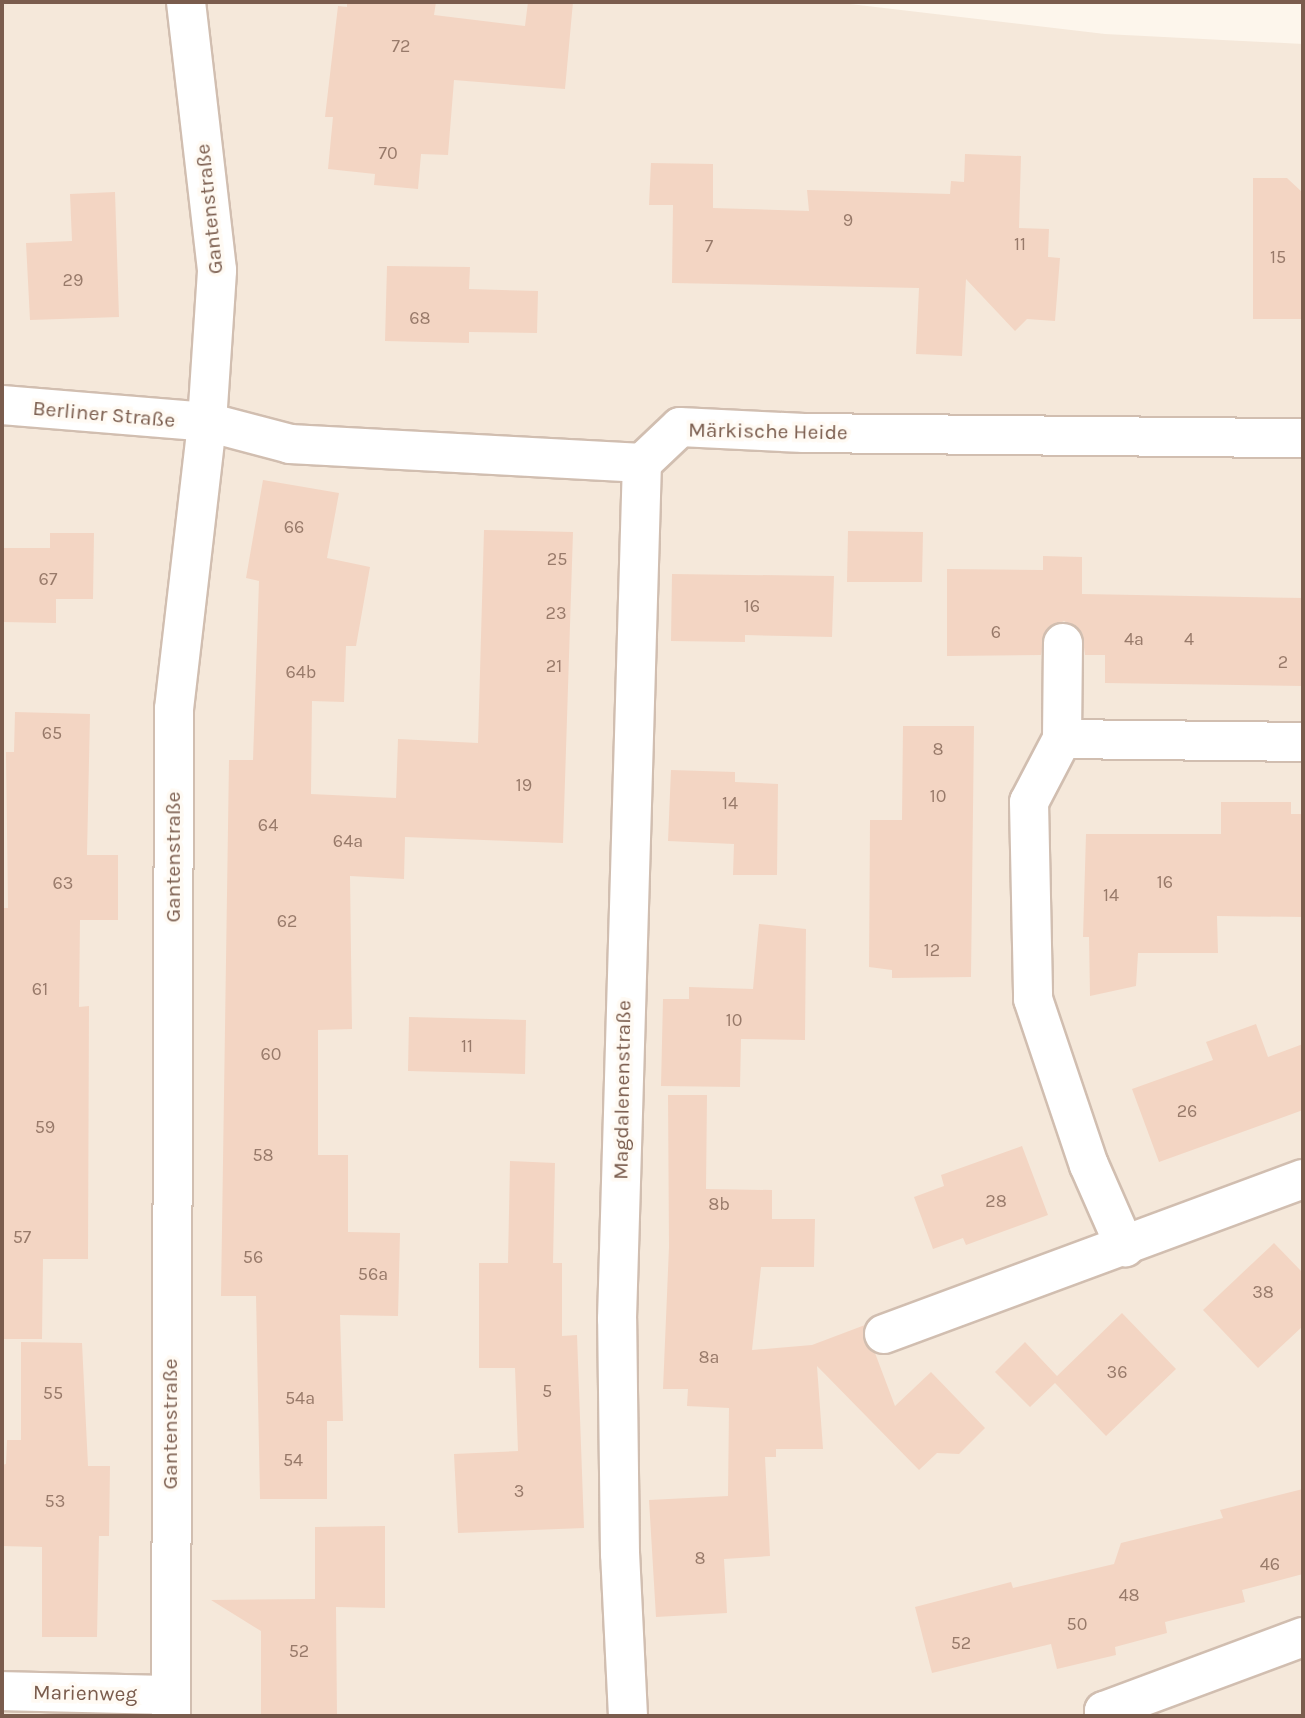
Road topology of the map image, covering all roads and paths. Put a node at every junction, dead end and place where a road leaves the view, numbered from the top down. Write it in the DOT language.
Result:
graph roads {
  1 [pos="186,2"];
  2 [pos="2,405"];
  3 [pos="207,422"];
  4 [pos="1303,439"];
  5 [pos="642,463"];
  6 [pos="1063,643"];
  7 [pos="1062,739"];
  8 [pos="1303,741"];
  9 [pos="1303,1179"];
  10 [pos="1125,1247"];
  11 [pos="884,1334"];
  12 [pos="1303,1637"];
  13 [pos="2,1691"];
  14 [pos="170,1706"];
  15 [pos="628,1716"];
  16 [pos="1104,1716"];
  1 -- 3 [label="street, Gantenstraße"];
  2 -- 3 [label="street, Berliner Straße"];
  3 -- 5 [label="street"];
  3 -- 14 [label="street, Gantenstraße"];
  4 -- 5 [label="street, Märkische Heide"];
  5 -- 15 [label="street, Magdalenenstraße"];
  6 -- 7 [label="street"];
  7 -- 8 [label="street"];
  7 -- 10 [label="street"];
  9 -- 10 [label="street"];
  10 -- 11 [label="street"];
  12 -- 16 [label="street"];
  13 -- 14 [label="street, Marienweg"];
}
